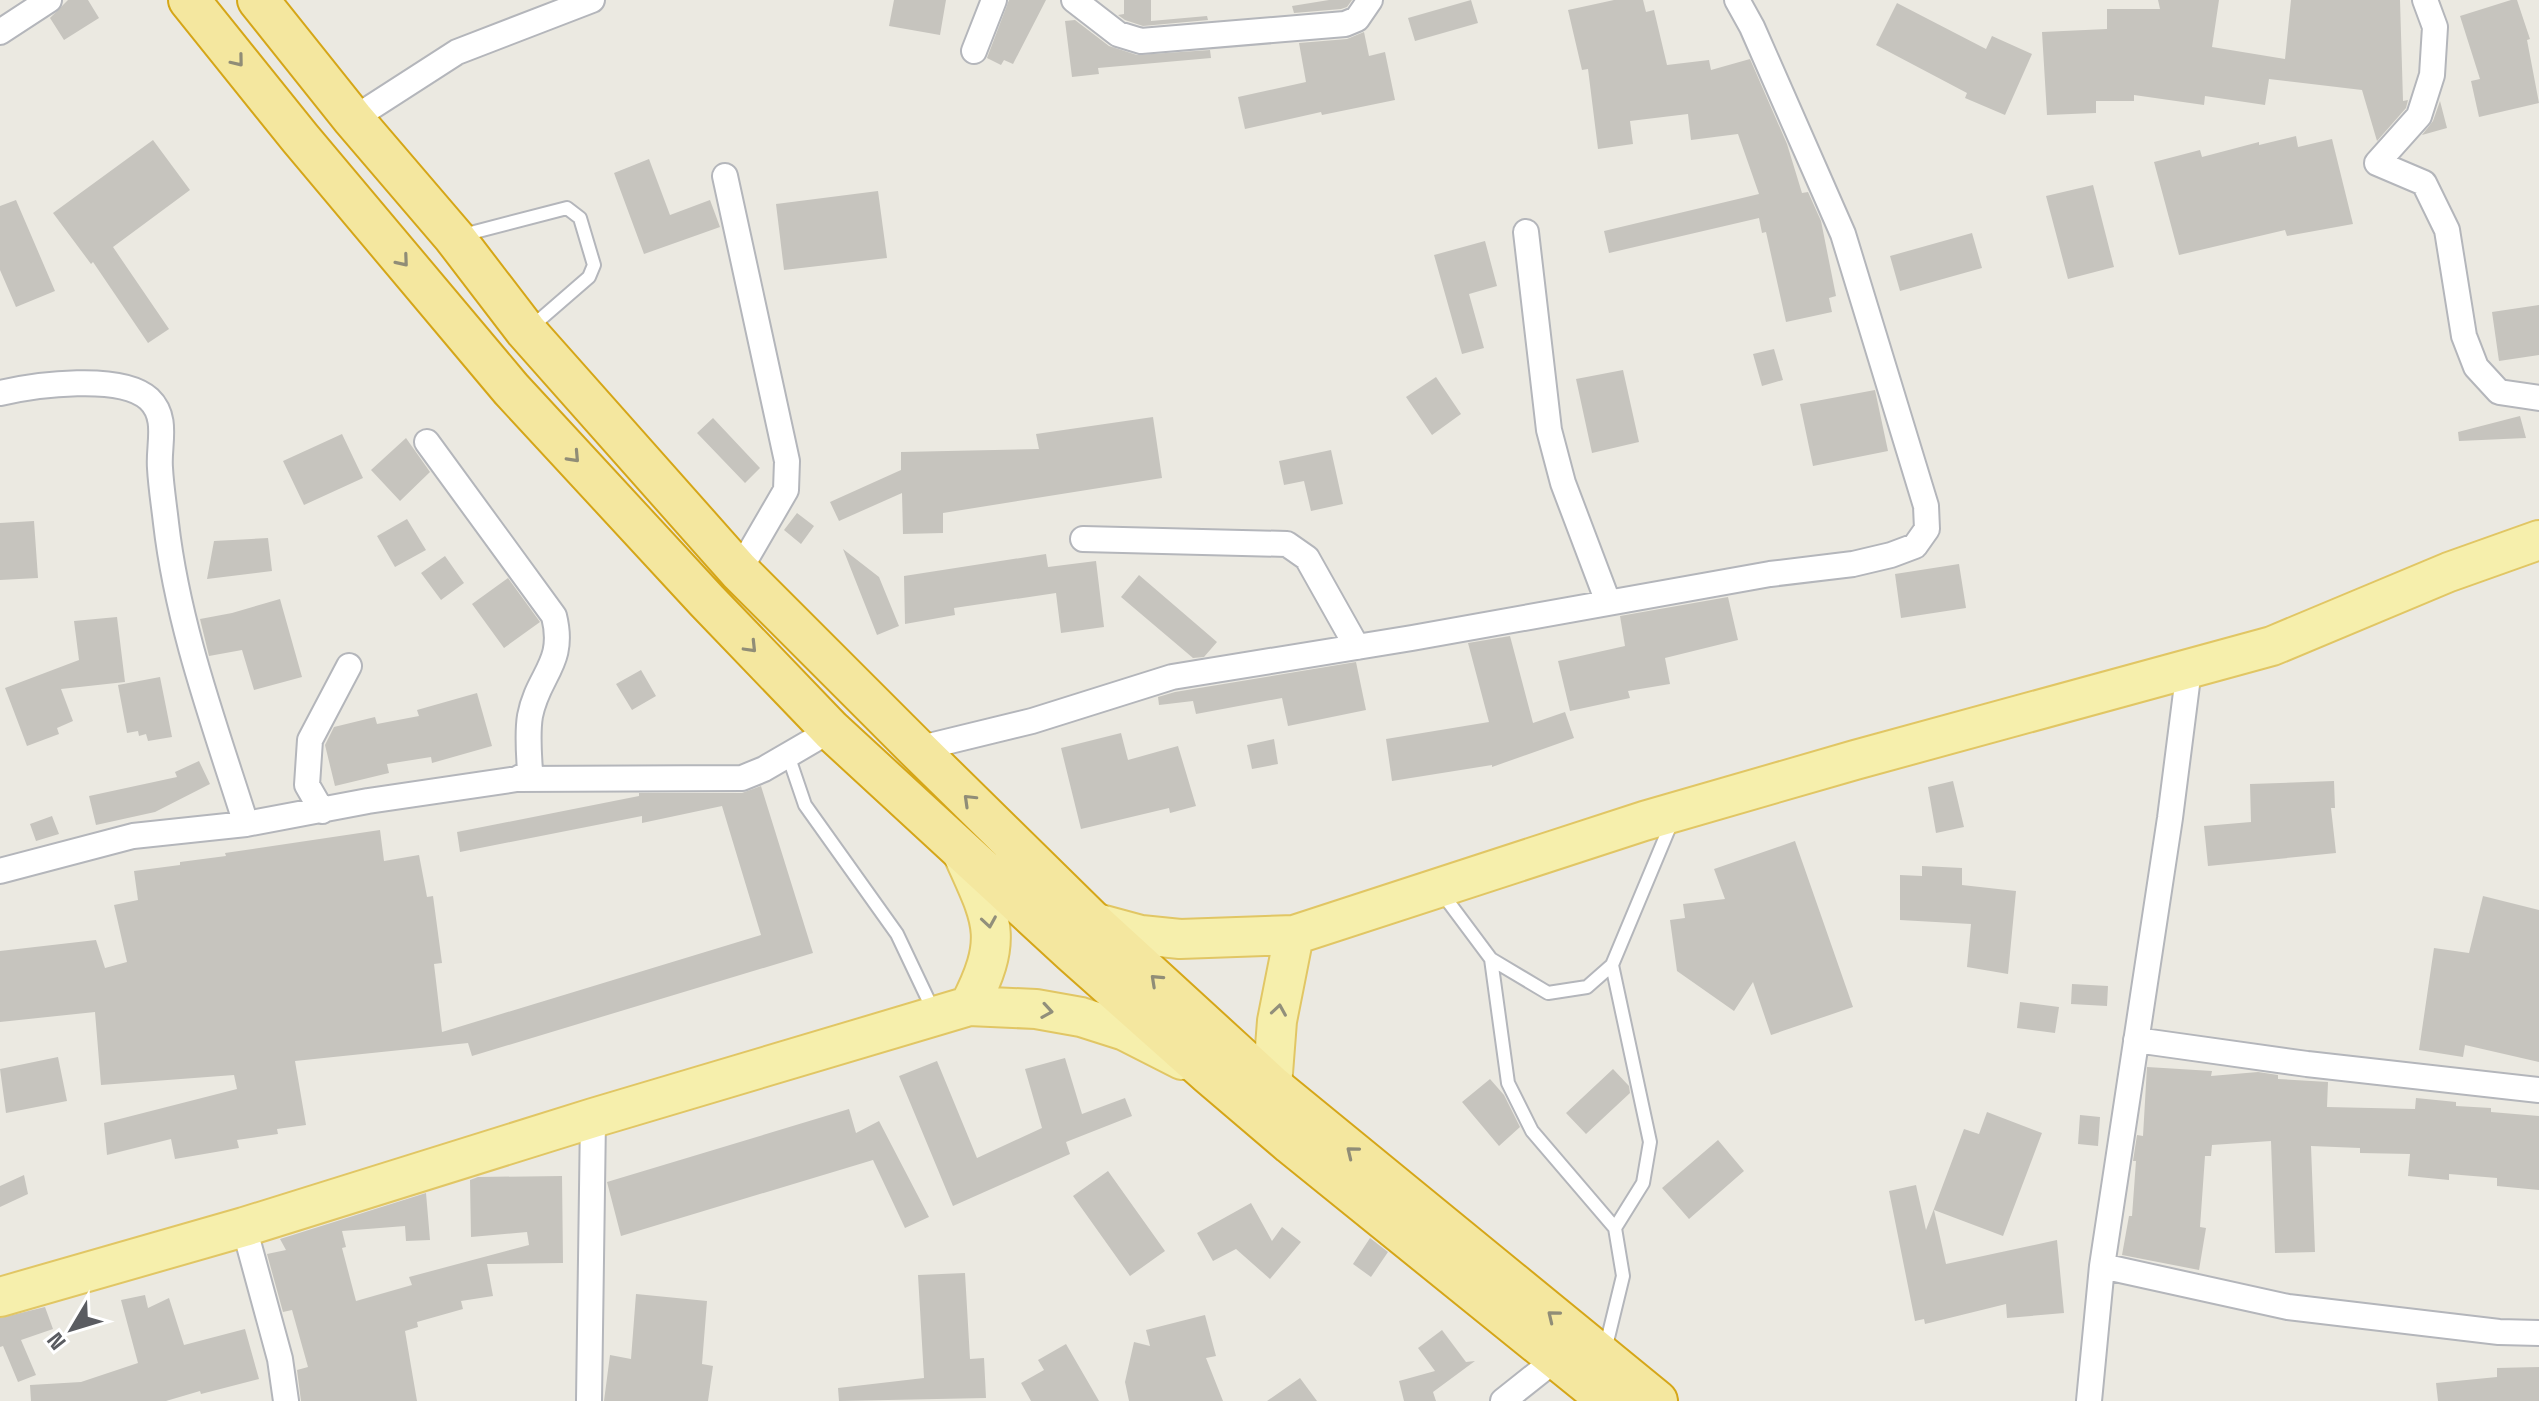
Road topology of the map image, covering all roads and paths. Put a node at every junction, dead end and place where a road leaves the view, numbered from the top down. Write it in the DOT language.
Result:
graph roads {
  1 [pos="49,0"];
  2 [pos="189,0"];
  3 [pos="258,0"];
  4 [pos="592,0"];
  5 [pos="994,0"];
  6 [pos="1074,0"];
  7 [pos="1370,0"];
  8 [pos="1737,0"];
  9 [pos="2425,0"];
  10 [pos="0,32"];
  11 [pos="974,51"];
  12 [pos="353,119"];
  13 [pos="725,176"];
  14 [pos="1526,232"];
  15 [pos="454,237"];
  16 [pos="526,331"];
  17 [pos="0,393"];
  18 [pos="2539,398"];
  19 [pos="427,442"];
  20 [pos="1083,539"];
  21 [pos="2539,540"];
  22 [pos="739,571"];
  23 [pos="1608,602"];
  24 [pos="1357,647"];
  25 [pos="349,666"];
  26 [pos="2189,669"];
  27 [pos="831,730"];
  28 [pos="917,749"];
  29 [pos="788,755"];
  30 [pos="517,779"];
  31 [pos="322,811"];
  32 [pos="1675,812"];
  33 [pos="246,824"];
  34 [pos="961,850"];
  35 [pos="0,871"];
  36 [pos="1438,888"];
  37 [pos="1093,922"];
  38 [pos="1294,935"];
  39 [pos="1491,959"];
  40 [pos="1612,965"];
  41 [pos="952,1011"];
  42 [pos="2136,1040"];
  43 [pos="1209,1074"];
  44 [pos="1272,1086"];
  45 [pos="2539,1090"];
  46 [pos="593,1118"];
  47 [pos="244,1227"];
  48 [pos="1615,1228"];
  49 [pos="2102,1266"];
  50 [pos="0,1297"];
  51 [pos="2539,1333"];
  52 [pos="1603,1357"];
  53 [pos="1557,1358"];
  54 [pos="286,1401"];
  55 [pos="589,1401"];
  56 [pos="1503,1401"];
  57 [pos="1609,1401"];
  58 [pos="1657,1401"];
  59 [pos="2089,1401"];
  1 -- 10 [label="street"];
  2 -- 27 [label="highway, one-way"];
  3 -- 12 [label="highway"];
  4 -- 12 [label="street"];
  5 -- 11 [label="street"];
  6 -- 7 [label="street"];
  8 -- 23 [label="street"];
  9 -- 18 [label="street"];
  12 -- 15 [label="highway"];
  13 -- 22 [label="street"];
  14 -- 23 [label="street"];
  15 -- 16 [label="highway"];
  15 -- 16 [label="lane"];
  16 -- 22 [label="highway"];
  17 -- 33 [label="street"];
  19 -- 30 [label="street"];
  20 -- 24 [label="street"];
  21 -- 26 [label="main road"];
  22 -- 28 [label="highway"];
  23 -- 24 [label="street"];
  24 -- 28 [label="street"];
  25 -- 31 [label="street"];
  26 -- 32 [label="main road"];
  26 -- 42 [label="street"];
  27 -- 29 [label="street"];
  27 -- 34 [label="highway"];
  37 -- 28 [label="highway, one-way"];
  29 -- 30 [label="street"];
  29 -- 41 [label="lane"];
  30 -- 31 [label="street"];
  31 -- 33 [label="street"];
  32 -- 36 [label="main road"];
  32 -- 40 [label="lane"];
  33 -- 35 [label="street"];
  34 -- 41 [label="main road, one-way"];
  34 -- 43 [label="highway"];
  36 -- 38 [label="main road"];
  36 -- 39 [label="lane"];
  37 -- 38 [label="main road"];
  44 -- 37 [label="highway, one-way"];
  44 -- 38 [label="main road, one-way"];
  39 -- 40 [label="lane"];
  39 -- 48 [label="lane"];
  40 -- 48 [label="lane"];
  41 -- 43 [label="main road, one-way"];
  41 -- 46 [label="main road"];
  42 -- 45 [label="street"];
  42 -- 49 [label="street"];
  43 -- 53 [label="highway"];
  52 -- 44 [label="highway, one-way"];
  46 -- 47 [label="main road"];
  46 -- 55 [label="street"];
  47 -- 50 [label="main road"];
  47 -- 54 [label="street"];
  48 -- 52 [label="lane"];
  49 -- 51 [label="street"];
  49 -- 59 [label="street"];
  52 -- 58 [label="highway"];
  53 -- 56 [label="street"];
  53 -- 57 [label="highway"];
}
